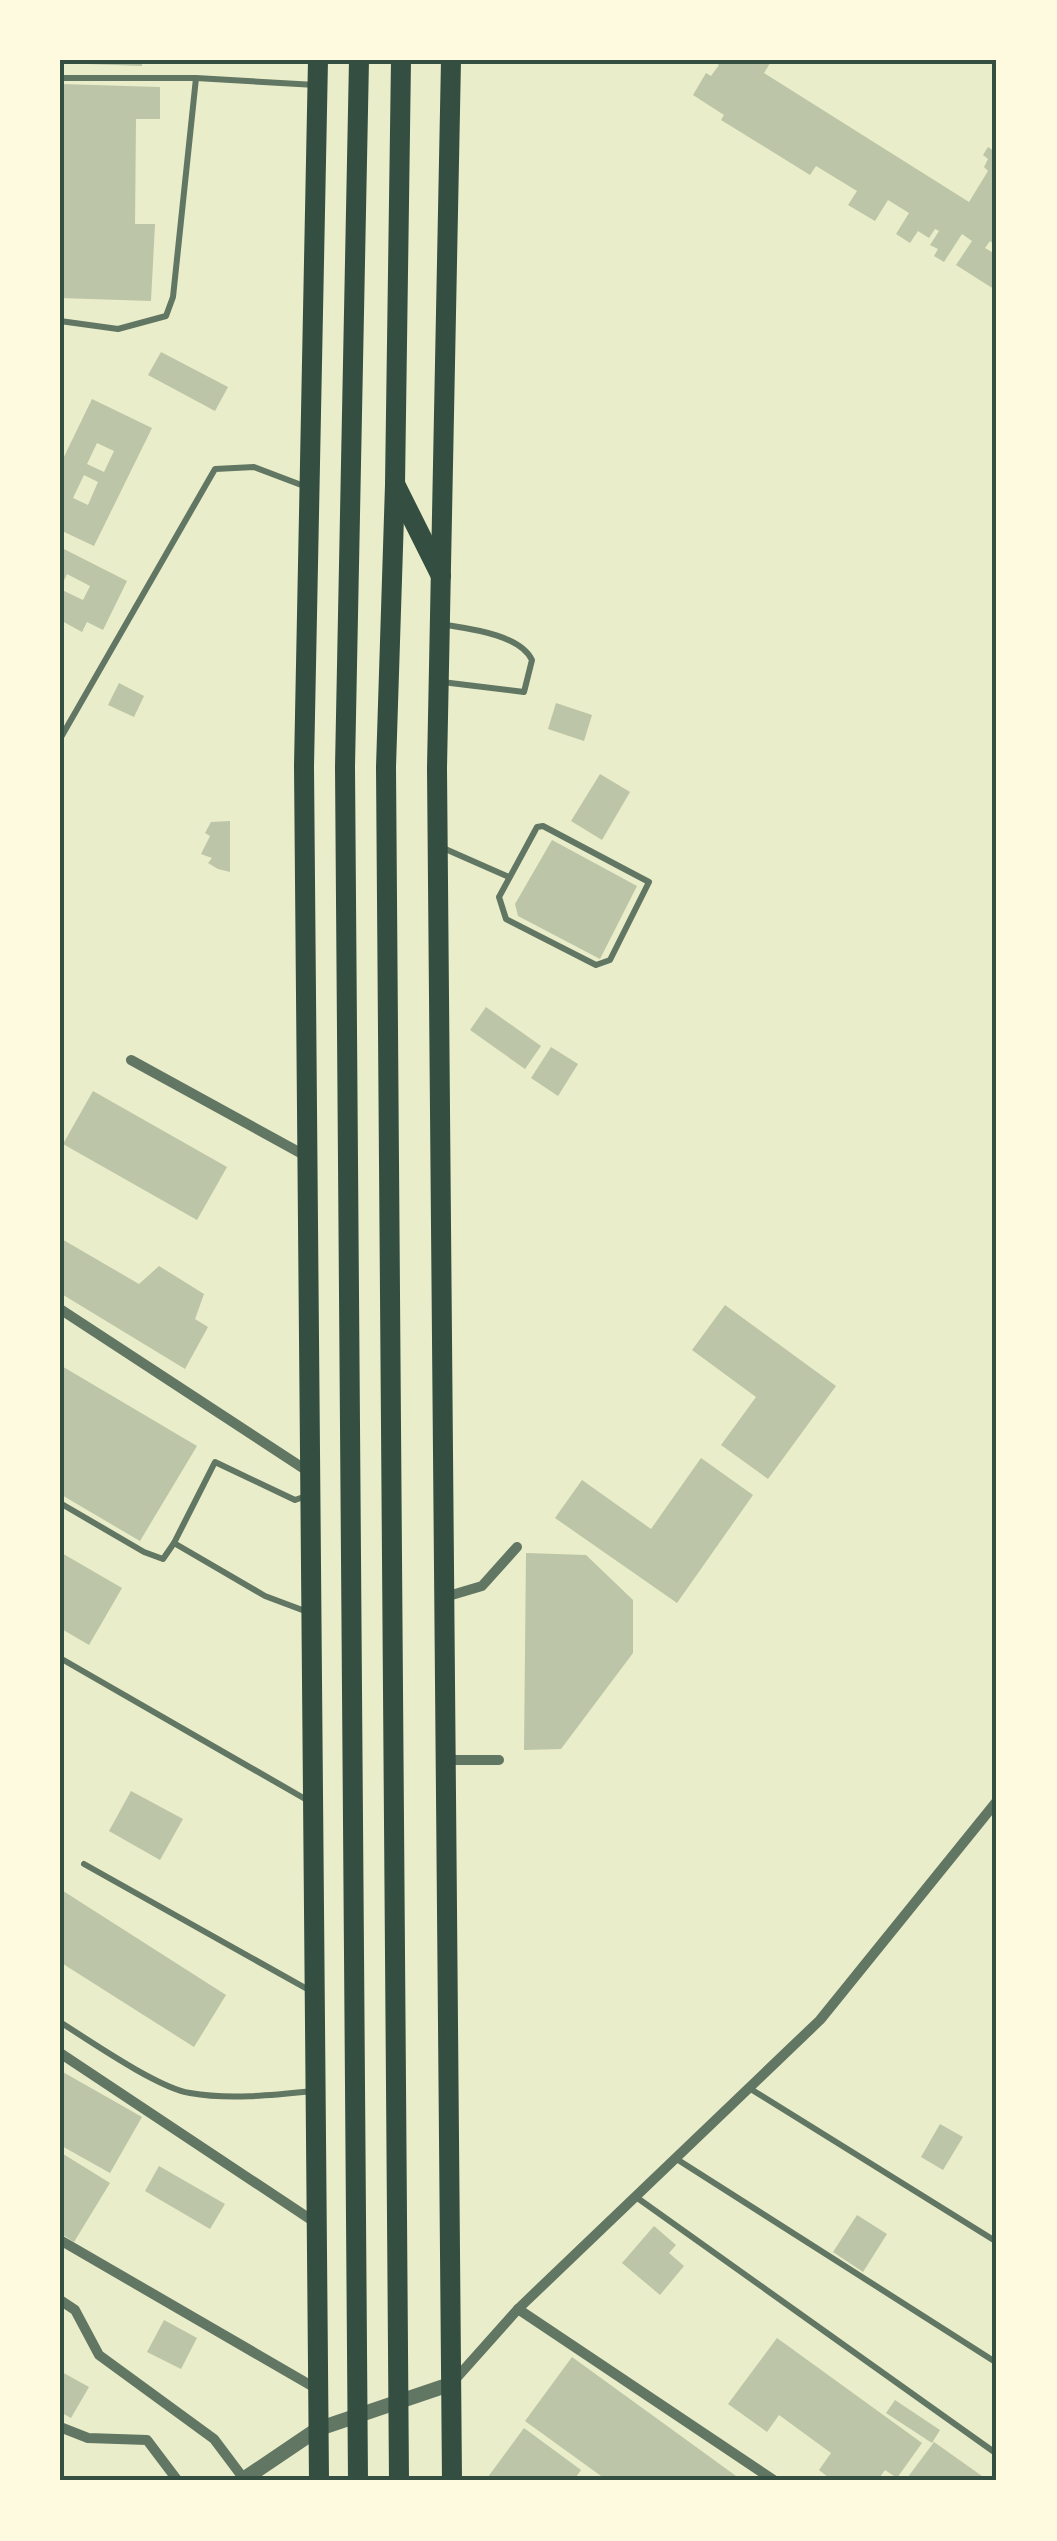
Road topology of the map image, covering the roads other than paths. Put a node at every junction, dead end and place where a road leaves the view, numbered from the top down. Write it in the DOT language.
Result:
graph roads {
  1 [pos="318,60"];
  2 [pos="359,60"];
  3 [pos="402,60"];
  4 [pos="451,60"];
  5 [pos="60,78"];
  6 [pos="196,78"];
  7 [pos="317,85"];
  8 [pos="60,321"];
  9 [pos="396,485"];
  10 [pos="309,488"];
  11 [pos="441,576"];
  12 [pos="440,624"];
  13 [pos="439,681"];
  14 [pos="60,740"];
  15 [pos="437,845"];
  16 [pos="509,877"];
  17 [pos="131,1060"];
  18 [pos="307,1156"];
  19 [pos="60,1309"];
  20 [pos="310,1484"];
  21 [pos="60,1503"];
  22 [pos="174,1543"];
  23 [pos="517,1548"];
  24 [pos="444,1597"];
  25 [pos="311,1614"];
  26 [pos="60,1658"];
  27 [pos="446,1760"];
  28 [pos="499,1760"];
  29 [pos="997,1801"];
  30 [pos="313,1803"];
  31 [pos="84,1864"];
  32 [pos="314,1993"];
  33 [pos="60,2022"];
  34 [pos="60,2053"];
  35 [pos="748,2087"];
  36 [pos="315,2090"];
  37 [pos="674,2157"];
  38 [pos="636,2197"];
  39 [pos="316,2224"];
  40 [pos="60,2240"];
  41 [pos="997,2242"];
  42 [pos="60,2300"];
  43 [pos="518,2309"];
  44 [pos="997,2363"];
  45 [pos="451,2384"];
  46 [pos="318,2389"];
  47 [pos="60,2428"];
  48 [pos="318,2430"];
  49 [pos="997,2454"];
  50 [pos="243,2480"];
  51 [pos="178,2481"];
  52 [pos="318,2481"];
  53 [pos="358,2481"];
  54 [pos="399,2481"];
  55 [pos="452,2481"];
  56 [pos="775,2481"];
  1 -- 7 [label="main road"];
  2 -- 53 [label="main road"];
  3 -- 9 [label="main road"];
  4 -- 11 [label="main road"];
  5 -- 6 [label="lane"];
  6 -- 7 [label="lane"];
  6 -- 8 [label="lane"];
  7 -- 10 [label="main road"];
  9 -- 11 [label="main road"];
  9 -- 54 [label="main road"];
  10 -- 14 [label="lane"];
  10 -- 18 [label="main road"];
  11 -- 12 [label="main road"];
  12 -- 13 [label="main road"];
  12 -- 13 [label="lane"];
  13 -- 15 [label="main road"];
  15 -- 16 [label="lane"];
  15 -- 24 [label="main road"];
  16 -- 16 [label="lane"];
  17 -- 18 [label="street"];
  18 -- 20 [label="main road"];
  19 -- 20 [label="street"];
  20 -- 22 [label="lane"];
  20 -- 25 [label="main road"];
  21 -- 22 [label="lane"];
  22 -- 25 [label="lane"];
  23 -- 24 [label="street"];
  24 -- 27 [label="main road"];
  25 -- 30 [label="main road"];
  26 -- 30 [label="lane"];
  27 -- 28 [label="street"];
  27 -- 45 [label="main road"];
  29 -- 35 [label="street"];
  30 -- 32 [label="main road"];
  31 -- 32 [label="lane"];
  32 -- 36 [label="main road"];
  33 -- 36 [label="lane"];
  34 -- 39 [label="street"];
  35 -- 37 [label="street"];
  35 -- 41 [label="lane"];
  36 -- 39 [label="main road"];
  37 -- 38 [label="street"];
  37 -- 44 [label="lane"];
  38 -- 43 [label="street"];
  38 -- 49 [label="lane"];
  39 -- 46 [label="main road"];
  40 -- 46 [label="street"];
  42 -- 50 [label="street"];
  43 -- 45 [label="street"];
  43 -- 56 [label="street"];
  45 -- 48 [label="street"];
  45 -- 55 [label="main road"];
  46 -- 48 [label="main road"];
  47 -- 51 [label="street"];
  48 -- 50 [label="street"];
  48 -- 52 [label="main road"];
}
